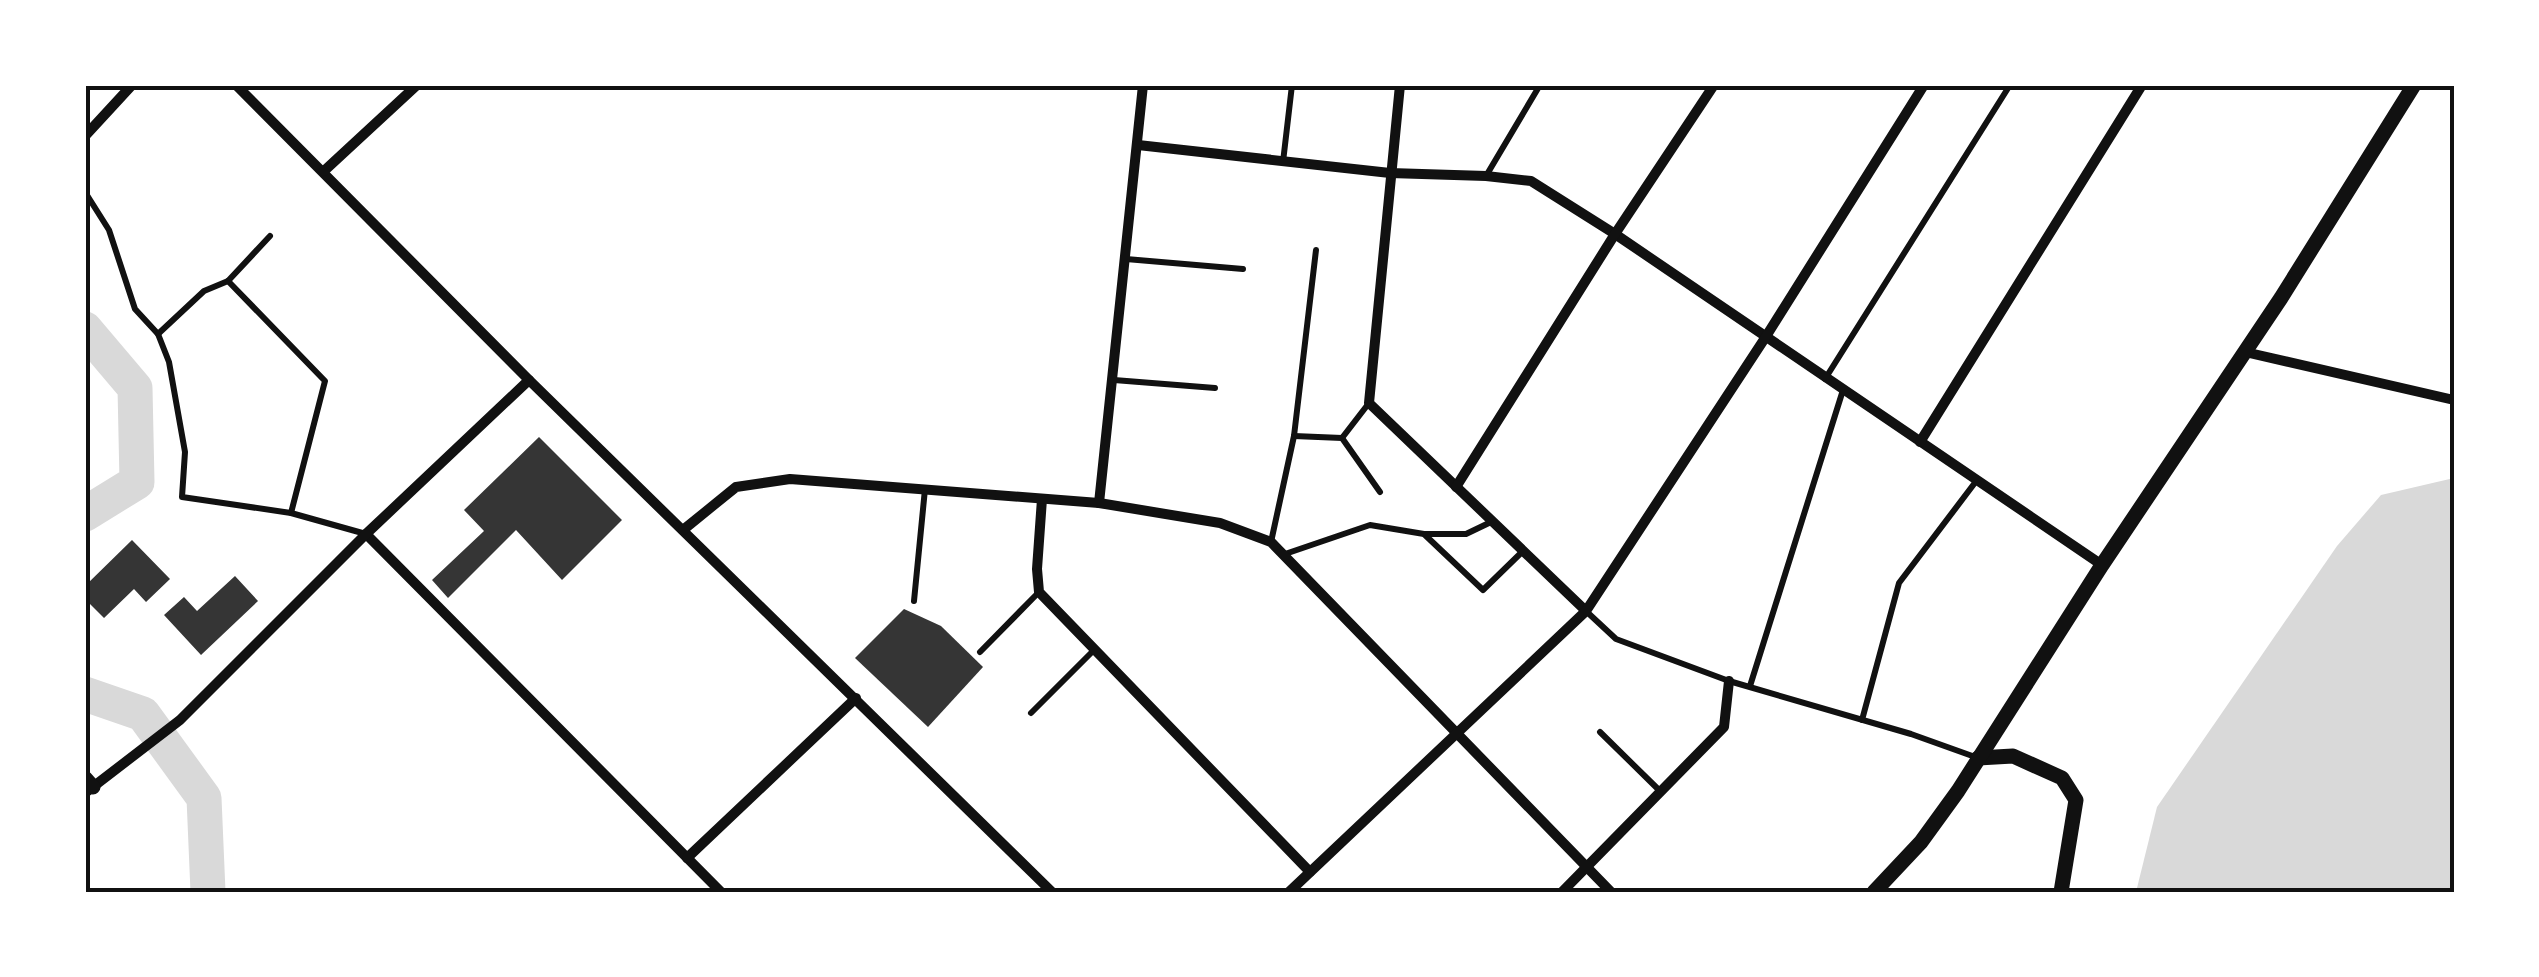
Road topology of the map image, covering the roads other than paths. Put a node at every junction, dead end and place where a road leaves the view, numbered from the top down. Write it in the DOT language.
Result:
graph roads {
  1 [pos="132,85"];
  2 [pos="236,85"];
  3 [pos="417,85"];
  4 [pos="1143,85"];
  5 [pos="1292,85"];
  6 [pos="1400,85"];
  7 [pos="1540,85"];
  8 [pos="1714,85"];
  9 [pos="1924,85"];
  10 [pos="2010,85"];
  11 [pos="2142,85"];
  12 [pos="2414,85"];
  13 [pos="85,136"];
  14 [pos="1138,144"];
  15 [pos="1283,162"];
  16 [pos="324,171"];
  17 [pos="1390,172"];
  18 [pos="1486,176"];
  19 [pos="85,192"];
  20 [pos="1615,234"];
  21 [pos="270,236"];
  22 [pos="1316,250"];
  23 [pos="1126,259"];
  24 [pos="1244,269"];
  25 [pos="228,280"];
  26 [pos="158,334"];
  27 [pos="1765,338"];
  28 [pos="2245,352"];
  29 [pos="1825,378"];
  30 [pos="529,380"];
  31 [pos="1114,380"];
  32 [pos="1215,388"];
  33 [pos="1843,390"];
  34 [pos="2454,400"];
  35 [pos="1369,402"];
  36 [pos="1294,436"];
  37 [pos="1342,438"];
  38 [pos="1920,442"];
  39 [pos="1977,480"];
  40 [pos="925,487"];
  41 [pos="1456,487"];
  42 [pos="1380,492"];
  43 [pos="1042,499"];
  44 [pos="1099,503"];
  45 [pos="292,513"];
  46 [pos="1492,521"];
  47 [pos="683,530"];
  48 [pos="366,534"];
  49 [pos="1424,534"];
  50 [pos="1271,542"];
  51 [pos="1523,551"];
  52 [pos="1285,554"];
  53 [pos="2102,565"];
  54 [pos="1039,592"];
  55 [pos="914,601"];
  56 [pos="1586,611"];
  57 [pos="1096,648"];
  58 [pos="980,652"];
  59 [pos="1729,681"];
  60 [pos="1750,686"];
  61 [pos="856,698"];
  62 [pos="1032,713"];
  63 [pos="1862,720"];
  64 [pos="1600,732"];
  65 [pos="1458,733"];
  66 [pos="1978,758"];
  67 [pos="88,786"];
  68 [pos="1661,792"];
  69 [pos="688,858"];
  70 [pos="1588,867"];
  71 [pos="1310,872"];
  72 [pos="721,892"];
  73 [pos="1052,892"];
  74 [pos="1290,892"];
  75 [pos="1562,892"];
  76 [pos="1612,892"];
  77 [pos="1874,892"];
  78 [pos="2061,892"];
  1 -- 13 [label="street"];
  2 -- 16 [label="street"];
  3 -- 16 [label="street"];
  4 -- 14 [label="street"];
  5 -- 15 [label="lane"];
  6 -- 17 [label="street"];
  7 -- 18 [label="lane"];
  8 -- 20 [label="street"];
  9 -- 27 [label="street"];
  10 -- 29 [label="lane"];
  11 -- 38 [label="street"];
  12 -- 28 [label="street"];
  14 -- 15 [label="street"];
  14 -- 23 [label="street"];
  15 -- 17 [label="street"];
  16 -- 30 [label="street"];
  17 -- 18 [label="street"];
  17 -- 35 [label="street"];
  18 -- 20 [label="street"];
  19 -- 26 [label="lane"];
  20 -- 27 [label="street"];
  20 -- 41 [label="street"];
  21 -- 25 [label="lane"];
  22 -- 36 [label="lane"];
  23 -- 24 [label="lane"];
  23 -- 31 [label="street"];
  25 -- 26 [label="lane"];
  25 -- 45 [label="lane"];
  26 -- 45 [label="lane"];
  27 -- 29 [label="street"];
  27 -- 56 [label="street"];
  28 -- 34 [label="street"];
  28 -- 53 [label="street"];
  29 -- 33 [label="street"];
  30 -- 47 [label="street"];
  30 -- 48 [label="street"];
  31 -- 32 [label="lane"];
  31 -- 44 [label="street"];
  33 -- 38 [label="street"];
  33 -- 60 [label="lane"];
  35 -- 37 [label="lane"];
  35 -- 41 [label="street"];
  36 -- 37 [label="lane"];
  36 -- 50 [label="lane"];
  37 -- 42 [label="lane"];
  38 -- 39 [label="street"];
  39 -- 53 [label="street"];
  39 -- 63 [label="lane"];
  40 -- 43 [label="street"];
  40 -- 47 [label="street"];
  40 -- 55 [label="lane"];
  41 -- 46 [label="street"];
  43 -- 44 [label="street"];
  43 -- 54 [label="street"];
  44 -- 50 [label="street"];
  45 -- 48 [label="lane"];
  46 -- 49 [label="lane"];
  46 -- 51 [label="street"];
  47 -- 61 [label="street"];
  48 -- 67 [label="street"];
  48 -- 69 [label="street"];
  49 -- 51 [label="lane"];
  49 -- 52 [label="lane"];
  50 -- 52 [label="street"];
  51 -- 56 [label="street"];
  52 -- 65 [label="street"];
  53 -- 66 [label="street"];
  54 -- 57 [label="street"];
  54 -- 58 [label="lane"];
  56 -- 59 [label="lane"];
  56 -- 65 [label="street"];
  57 -- 62 [label="lane"];
  57 -- 71 [label="street"];
  59 -- 60 [label="lane"];
  59 -- 68 [label="street"];
  60 -- 63 [label="lane"];
  61 -- 69 [label="street"];
  61 -- 73 [label="street"];
  63 -- 66 [label="lane"];
  64 -- 68 [label="lane"];
  65 -- 70 [label="street"];
  65 -- 71 [label="street"];
  66 -- 77 [label="street"];
  66 -- 78 [label="street"];
  68 -- 70 [label="street"];
  69 -- 72 [label="street"];
  70 -- 75 [label="street"];
  70 -- 76 [label="street"];
  71 -- 74 [label="street"];
}
